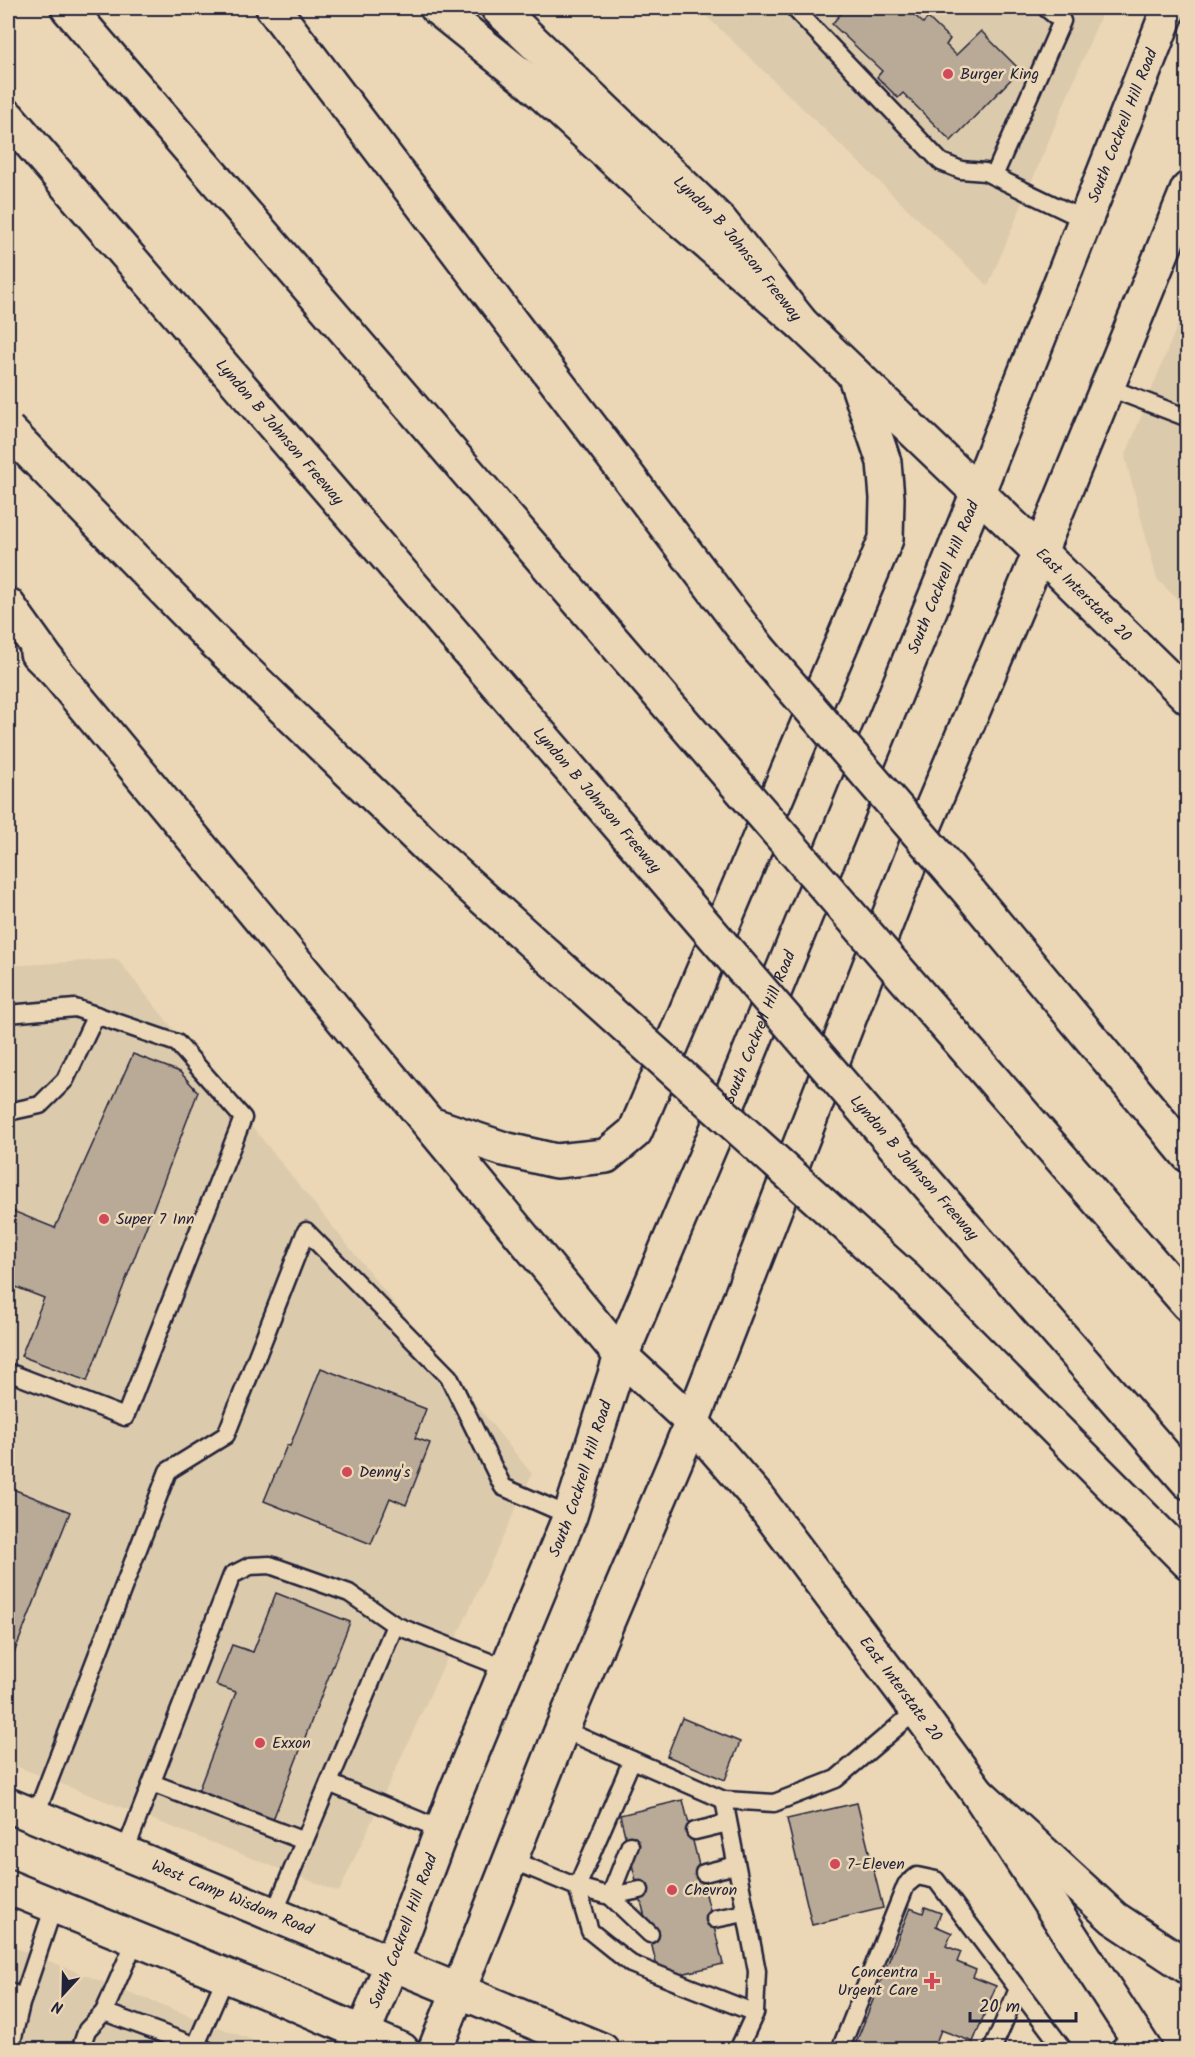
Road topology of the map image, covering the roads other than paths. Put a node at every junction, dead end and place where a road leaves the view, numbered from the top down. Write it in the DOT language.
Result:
graph roads {
  1 [pos="68,8"];
  2 [pos="273,8"];
  3 [pos="437,8"];
  4 [pos="498,8"];
  5 [pos="794,8"];
  6 [pos="1046,8"];
  7 [pos="1173,10"];
  8 [pos="1065,14"];
  9 [pos="8,117"];
  10 [pos="993,176"];
  11 [pos="1188,189"];
  12 [pos="1085,220"];
  13 [pos="802,324"];
  14 [pos="854,374"];
  15 [pos="1107,387"];
  16 [pos="1188,418"];
  17 [pos="8,430"];
  18 [pos="978,492"];
  19 [pos="1040,552"];
  20 [pos="8,605"];
  21 [pos="8,623"];
  22 [pos="56,672"];
  23 [pos="1188,697"];
  24 [pos="8,1014"];
  25 [pos="96,1015"];
  26 [pos="8,1112"];
  27 [pos="430,1124"];
  28 [pos="1188,1155"];
  29 [pos="1188,1304"];
  30 [pos="621,1356"];
  31 [pos="8,1372"];
  32 [pos="692,1422"];
  33 [pos="1188,1482"];
  34 [pos="570,1516"];
  35 [pos="1188,1562"];
  36 [pos="395,1625"];
  37 [pos="507,1669"];
  38 [pos="917,1710"];
  39 [pos="562,1729"];
  40 [pos="632,1760"];
  41 [pos="152,1783"];
  42 [pos="329,1783"];
  43 [pos="978,1793"];
  44 [pos="724,1800"];
  45 [pos="21,1811"];
  46 [pos="728,1823"];
  47 [pos="442,1830"];
  48 [pos="695,1831"];
  49 [pos="304,1841"];
  50 [pos="630,1845"];
  51 [pos="124,1854"];
  52 [pos="509,1859"];
  53 [pos="736,1865"];
  54 [pos="704,1873"];
  55 [pos="8,1887"];
  56 [pos="577,1887"];
  57 [pos="640,1890"];
  58 [pos="610,1896"];
  59 [pos="54,1906"];
  60 [pos="745,1913"];
  61 [pos="273,1916"];
  62 [pos="715,1919"];
  63 [pos="650,1934"];
  64 [pos="136,1939"];
  65 [pos="392,1963"];
  66 [pos="1188,1967"];
  67 [pos="226,1976"];
  68 [pos="1018,1989"];
  69 [pos="459,1990"];
  70 [pos="15,1995"];
  71 [pos="104,2012"];
  72 [pos="755,2013"];
  73 [pos="359,2041"];
  74 [pos="1132,2044"];
  75 [pos="201,2047"];
  76 [pos="10,2049"];
  77 [pos="80,2049"];
  78 [pos="402,2049"];
  79 [pos="435,2049"];
  80 [pos="602,2049"];
  81 [pos="738,2049"];
  82 [pos="840,2049"];
  83 [pos="992,2049"];
  84 [pos="1064,2049"];
  1 -- 29 [label="main road, bridge"];
  2 -- 28 [label="main road, bridge"];
  3 -- 13 [label="main road"];
  4 -- 13 [label="main road, Lyndon B Johnson Freeway"];
  5 -- 10 [label="lane"];
  6 -- 8 [label="lane"];
  7 -- 12 [label="main road, South Cockrell Hill Road"];
  8 -- 10 [label="lane"];
  9 -- 33 [label="main road, Lyndon B Johnson Freeway, bridge"];
  10 -- 12 [label="lane"];
  11 -- 15 [label="main road"];
  12 -- 18 [label="main road, South Cockrell Hill Road"];
  13 -- 14 [label="main road, Lyndon B Johnson Freeway"];
  14 -- 18 [label="main road, Lyndon B Johnson Freeway"];
  14 -- 27 [label="main road"];
  15 -- 16 [label="lane"];
  15 -- 19 [label="main road"];
  17 -- 35 [label="main road, bridge"];
  18 -- 19 [label="main road, East Interstate 20"];
  18 -- 30 [label="main road, South Cockrell Hill Road"];
  19 -- 23 [label="main road, East Interstate 20"];
  19 -- 32 [label="main road"];
  20 -- 22 [label="main road"];
  21 -- 22 [label="main road"];
  22 -- 27 [label="main road"];
  24 -- 25 [label="lane"];
  25 -- 26 [label="lane"];
  25 -- 31 [label="lane"];
  27 -- 30 [label="main road"];
  30 -- 32 [label="main road, East Interstate 20"];
  30 -- 34 [label="main road, South Cockrell Hill Road"];
  32 -- 38 [label="main road, East Interstate 20"];
  32 -- 39 [label="main road"];
  34 -- 37 [label="main road, South Cockrell Hill Road"];
  34 -- 45 [label="lane"];
  36 -- 37 [label="lane"];
  36 -- 41 [label="lane"];
  36 -- 42 [label="lane"];
  37 -- 47 [label="main road, South Cockrell Hill Road"];
  38 -- 43 [label="main road, East Interstate 20"];
  38 -- 44 [label="lane"];
  39 -- 40 [label="lane"];
  39 -- 52 [label="main road"];
  40 -- 44 [label="lane"];
  40 -- 56 [label="lane"];
  41 -- 49 [label="lane"];
  41 -- 51 [label="lane"];
  42 -- 47 [label="lane"];
  42 -- 49 [label="lane"];
  43 -- 66 [label="main road"];
  43 -- 74 [label="main road, East Interstate 20"];
  44 -- 46 [label="lane"];
  45 -- 51 [label="main road, West Camp Wisdom Road"];
  46 -- 48 [label="lane"];
  46 -- 53 [label="lane"];
  47 -- 65 [label="main road, South Cockrell Hill Road"];
  49 -- 61 [label="lane"];
  50 -- 58 [label="lane"];
  51 -- 61 [label="main road, West Camp Wisdom Road"];
  52 -- 56 [label="lane"];
  52 -- 69 [label="main road"];
  53 -- 54 [label="lane"];
  53 -- 60 [label="lane"];
  55 -- 59 [label="main road"];
  56 -- 58 [label="lane"];
  56 -- 72 [label="lane"];
  57 -- 58 [label="lane"];
  58 -- 63 [label="lane"];
  59 -- 64 [label="main road"];
  59 -- 70 [label="lane"];
  60 -- 62 [label="lane"];
  60 -- 72 [label="lane"];
  61 -- 65 [label="main road, West Camp Wisdom Road"];
  64 -- 67 [label="main road"];
  64 -- 71 [label="lane"];
  65 -- 69 [label="main road, West Camp Wisdom Road"];
  65 -- 73 [label="main road, South Cockrell Hill Road"];
  67 -- 73 [label="main road"];
  67 -- 75 [label="lane"];
  68 -- 82 [label="lane"];
  68 -- 83 [label="lane"];
  68 -- 84 [label="lane"];
  69 -- 79 [label="main road"];
  69 -- 80 [label="main road, West Camp Wisdom Road"];
  70 -- 76 [label="lane"];
  71 -- 75 [label="lane"];
  71 -- 77 [label="lane"];
  72 -- 81 [label="lane"];
  73 -- 78 [label="main road"];
}
